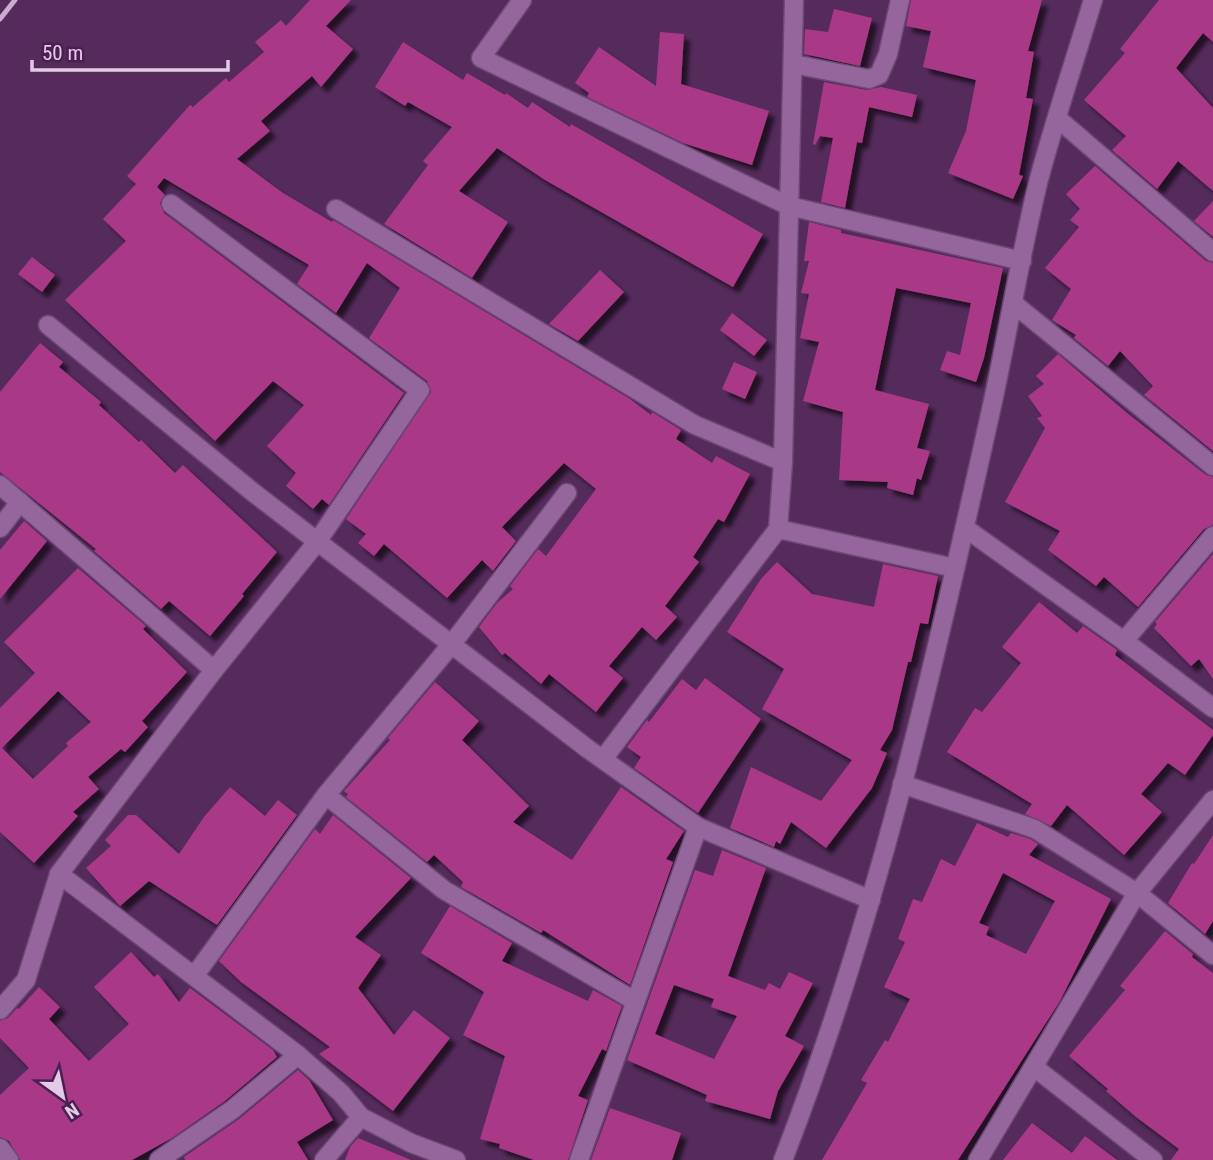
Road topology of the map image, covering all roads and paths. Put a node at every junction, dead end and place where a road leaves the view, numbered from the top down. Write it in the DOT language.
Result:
graph roads {
  1 [pos="522,0"];
  2 [pos="794,0"];
  3 [pos="900,0"];
  4 [pos="1093,0"];
  5 [pos="793,64"];
  6 [pos="1057,118"];
  7 [pos="171,204"];
  8 [pos="789,206"];
  9 [pos="336,209"];
  10 [pos="1213,251"];
  11 [pos="1023,261"];
  12 [pos="1014,303"];
  13 [pos="48,325"];
  14 [pos="783,462"];
  15 [pos="1213,466"];
  16 [pos="0,485"];
  17 [pos="567,492"];
  18 [pos="20,502"];
  19 [pos="0,528"];
  20 [pos="778,528"];
  21 [pos="965,528"];
  22 [pos="1213,536"];
  23 [pos="317,542"];
  24 [pos="956,568"];
  25 [pos="1124,640"];
  26 [pos="451,645"];
  27 [pos="214,670"];
  28 [pos="1213,708"];
  29 [pos="603,759"];
  30 [pos="902,784"];
  31 [pos="326,795"];
  32 [pos="1213,800"];
  33 [pos="698,827"];
  34 [pos="59,874"];
  35 [pos="1137,892"];
  36 [pos="871,900"];
  37 [pos="1213,955"];
  38 [pos="195,975"];
  39 [pos="635,1001"];
  40 [pos="0,1010"];
  41 [pos="298,1055"];
  42 [pos="1034,1067"];
  43 [pos="360,1117"];
  44 [pos="0,1148"];
  45 [pos="407,1152"];
  46 [pos="9,1160"];
  47 [pos="159,1160"];
  48 [pos="324,1160"];
  49 [pos="456,1160"];
  50 [pos="579,1160"];
  51 [pos="783,1160"];
  52 [pos="978,1160"];
  53 [pos="1153,1160"];
  1 -- 8 [label="street"];
  2 -- 5 [label="street"];
  3 -- 5 [label="street"];
  4 -- 6 [label="street"];
  5 -- 8 [label="street"];
  6 -- 10 [label="street"];
  6 -- 11 [label="street"];
  7 -- 23 [label="street"];
  8 -- 11 [label="street"];
  8 -- 14 [label="street"];
  9 -- 14 [label="street"];
  11 -- 12 [label="street"];
  12 -- 15 [label="street"];
  12 -- 21 [label="street"];
  13 -- 23 [label="street"];
  14 -- 20 [label="street"];
  16 -- 18 [label="street"];
  17 -- 26 [label="street"];
  18 -- 19 [label="street"];
  18 -- 27 [label="street"];
  20 -- 24 [label="street"];
  20 -- 29 [label="street"];
  21 -- 24 [label="street"];
  21 -- 25 [label="street"];
  22 -- 25 [label="street"];
  23 -- 26 [label="street"];
  23 -- 27 [label="street"];
  24 -- 30 [label="street"];
  25 -- 28 [label="street"];
  26 -- 29 [label="street"];
  26 -- 31 [label="street"];
  27 -- 34 [label="street"];
  29 -- 33 [label="street"];
  30 -- 35 [label="street"];
  30 -- 36 [label="street"];
  31 -- 38 [label="street"];
  31 -- 39 [label="street"];
  32 -- 35 [label="street"];
  33 -- 36 [label="street"];
  33 -- 39 [label="street"];
  34 -- 38 [label="street"];
  34 -- 40 [label="street"];
  35 -- 37 [label="street"];
  35 -- 42 [label="street"];
  36 -- 51 [label="street"];
  38 -- 41 [label="street"];
  39 -- 50 [label="street"];
  41 -- 43 [label="street"];
  41 -- 47 [label="street"];
  42 -- 52 [label="street"];
  42 -- 53 [label="street"];
  43 -- 45 [label="street"];
  43 -- 48 [label="street"];
  44 -- 46 [label="street"];
  45 -- 49 [label="street"];
}
